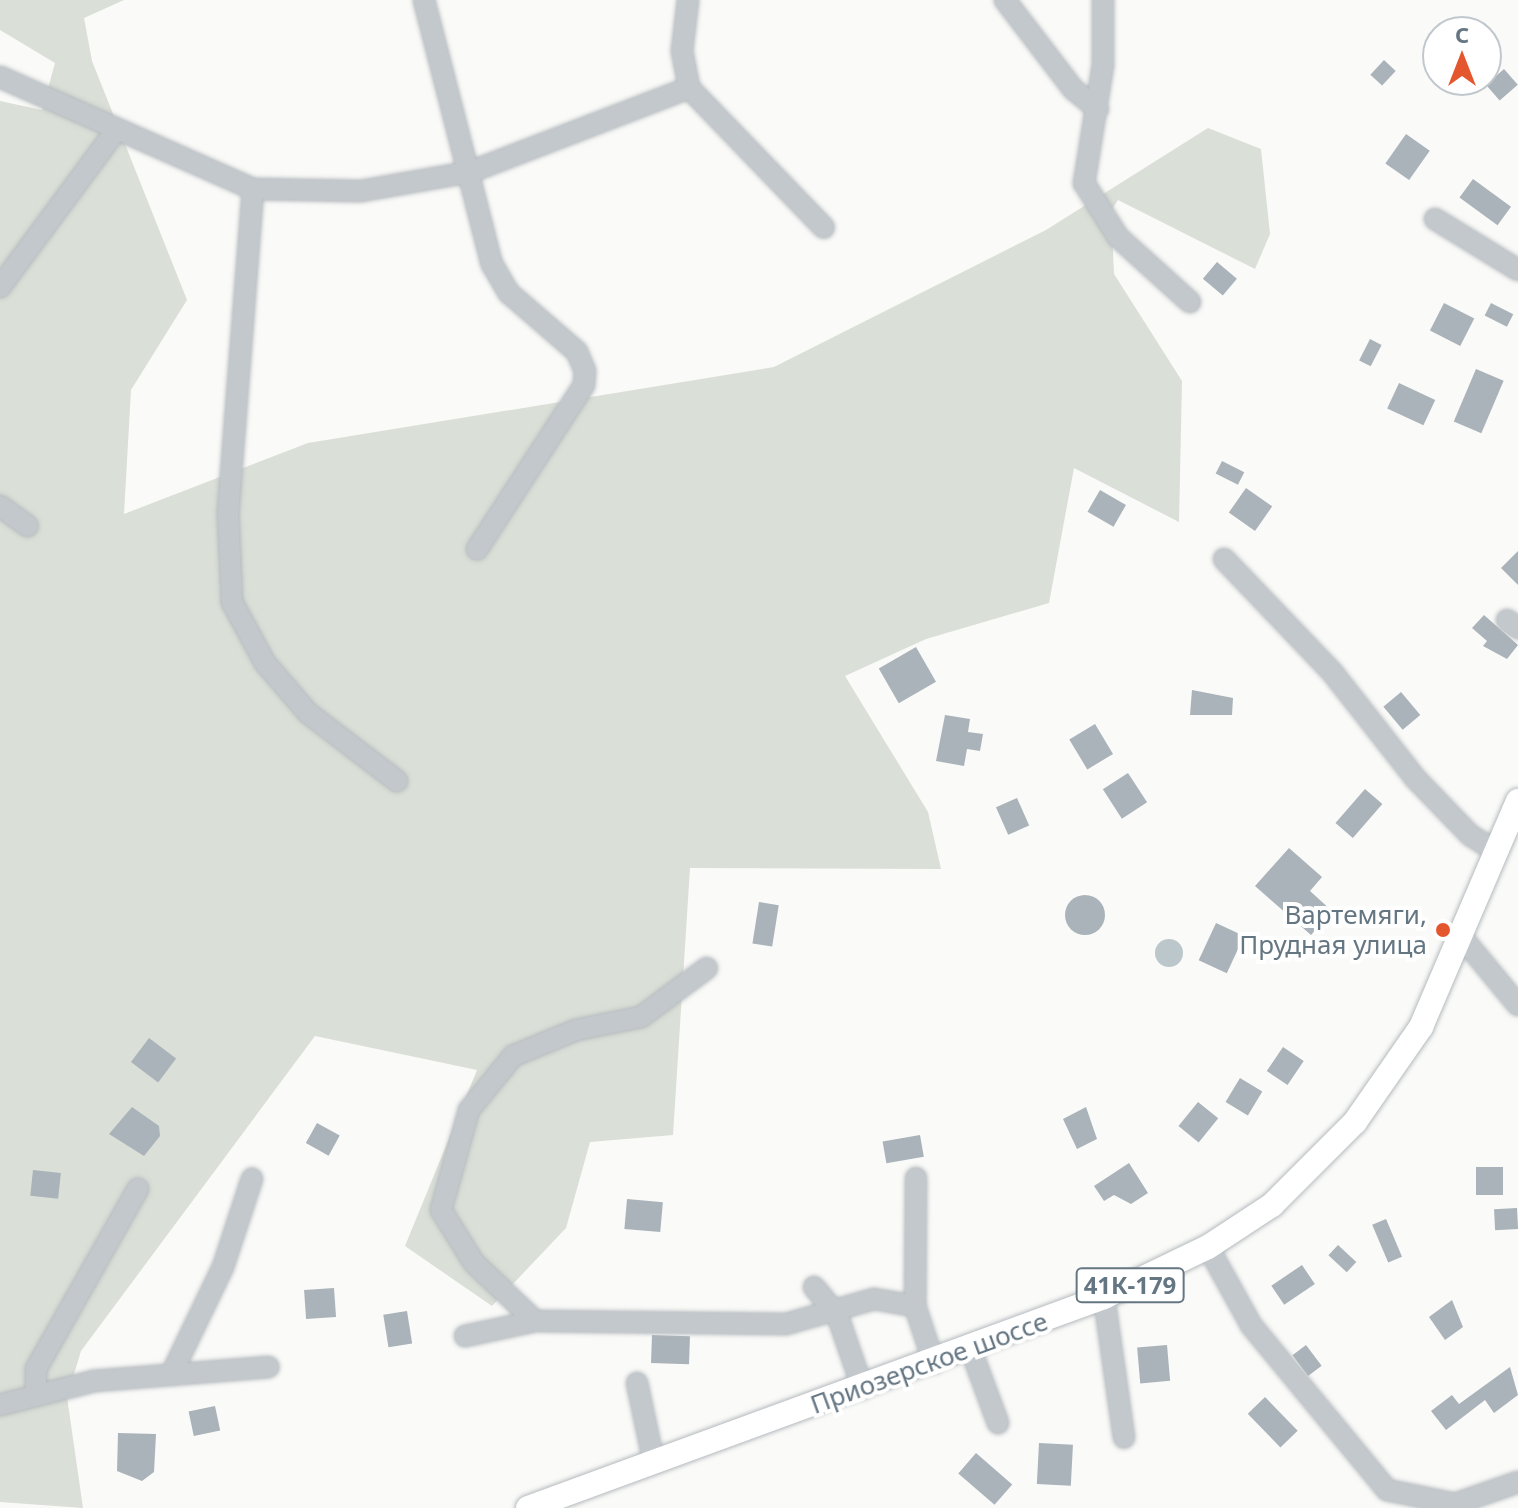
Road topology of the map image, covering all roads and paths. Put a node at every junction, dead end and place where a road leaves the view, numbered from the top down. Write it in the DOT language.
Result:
graph roads {
  1 [pos="424,0"];
  2 [pos="688,0"];
  3 [pos="1005,0"];
  4 [pos="1103,0"];
  5 [pos="0,77"];
  6 [pos="689,88"];
  7 [pos="1098,109"];
  8 [pos="116,130"];
  9 [pos="470,172"];
  10 [pos="253,189"];
  11 [pos="1435,219"];
  12 [pos="824,228"];
  13 [pos="1518,270"];
  14 [pos="0,287"];
  15 [pos="1190,302"];
  16 [pos="0,506"];
  17 [pos="28,526"];
  18 [pos="477,549"];
  19 [pos="1224,559"];
  20 [pos="397,781"];
  21 [pos="1518,801"];
  22 [pos="1496,851"];
  23 [pos="1460,935"];
  24 [pos="707,968"];
  25 [pos="1518,1005"];
  26 [pos="916,1178"];
  27 [pos="252,1179"];
  28 [pos="138,1189"];
  29 [pos="1208,1247"];
  30 [pos="814,1287"];
  31 [pos="1104,1297"];
  32 [pos="915,1306"];
  33 [pos="837,1314"];
  34 [pos="535,1321"];
  35 [pos="465,1336"];
  36 [pos="971,1350"];
  37 [pos="934,1363"];
  38 [pos="268,1367"];
  39 [pos="171,1375"];
  40 [pos="637,1383"];
  41 [pos="863,1389"];
  42 [pos="36,1394"];
  43 [pos="0,1405"];
  44 [pos="998,1423"];
  45 [pos="1124,1438"];
  46 [pos="654,1463"];
  47 [pos="1518,1482"];
  48 [pos="528,1508"];
  1 -- 9 [label="street"];
  2 -- 6 [label="street"];
  3 -- 7 [label="street"];
  4 -- 7 [label="street"];
  5 -- 8 [label="street"];
  6 -- 9 [label="street"];
  6 -- 12 [label="street"];
  7 -- 15 [label="street"];
  8 -- 10 [label="street"];
  8 -- 14 [label="street"];
  9 -- 10 [label="street"];
  9 -- 18 [label="street"];
  10 -- 20 [label="street"];
  11 -- 13 [label="street"];
  16 -- 17 [label="street"];
  19 -- 22 [label="street"];
  21 -- 22 [label="main road, Приозерское шоссе / 41К-179"];
  22 -- 23 [label="main road, Приозерское шоссе / 41К-179"];
  23 -- 25 [label="street"];
  23 -- 29 [label="main road, Приозерское шоссе / 41К-179"];
  24 -- 34 [label="street"];
  26 -- 32 [label="street"];
  27 -- 39 [label="street"];
  28 -- 42 [label="street"];
  29 -- 31 [label="main road, Приозерское шоссе / 41К-179"];
  29 -- 47 [label="street"];
  30 -- 33 [label="street"];
  31 -- 36 [label="main road, Приозерское шоссе / 41К-179"];
  31 -- 45 [label="street"];
  32 -- 33 [label="street"];
  32 -- 37 [label="street"];
  33 -- 34 [label="street"];
  33 -- 41 [label="street"];
  34 -- 35 [label="street"];
  36 -- 37 [label="main road, Приозерское шоссе / 41К-179"];
  36 -- 44 [label="street"];
  37 -- 41 [label="main road, Приозерское шоссе / 41К-179"];
  38 -- 39 [label="street"];
  39 -- 42 [label="street"];
  40 -- 46 [label="street"];
  41 -- 46 [label="main road, Приозерское шоссе / 41К-179"];
  42 -- 43 [label="street"];
  46 -- 48 [label="main road, Приозерское шоссе / 41К-179"];
}
